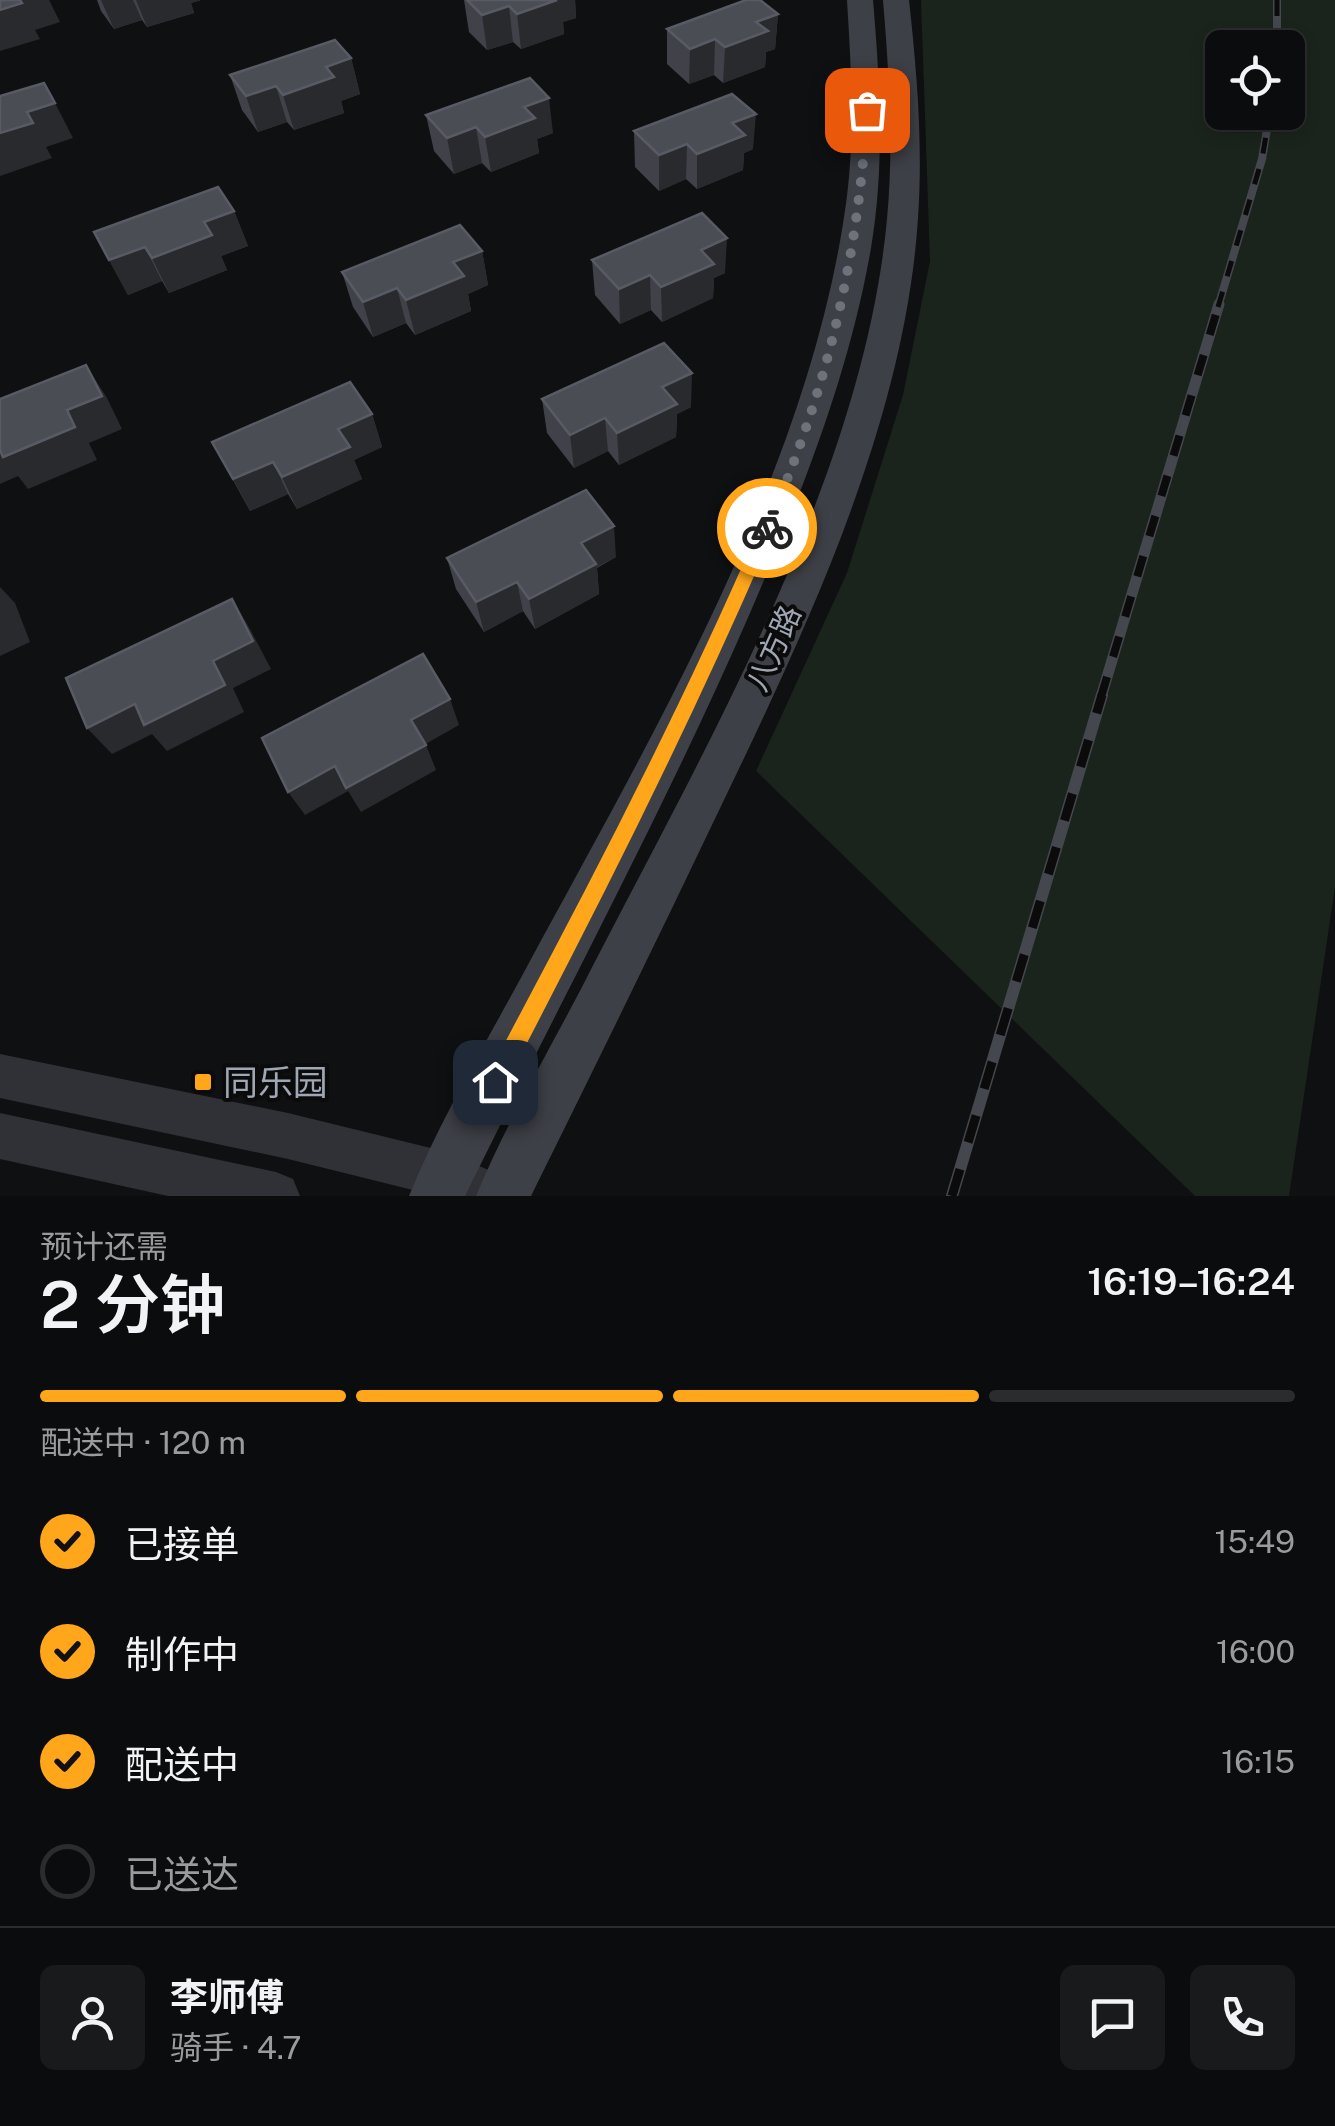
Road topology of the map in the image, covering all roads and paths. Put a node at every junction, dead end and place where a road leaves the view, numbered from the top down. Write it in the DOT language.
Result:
graph roads {
  1 [pos="860,0"];
  2 [pos="896,0"];
  3 [pos="0,1076"];
  4 [pos="0,1136"];
  5 [pos="442,1186"];
  6 [pos="276,1196"];
  7 [pos="492,1196"];
  8 [pos="504,1196"];
  1 -- 5 [label="main road, 八方路"];
  2 -- 8 [label="main road, 八方路"];
  3 -- 5 [label="street"];
  4 -- 6 [label="street"];
  5 -- 7 [label="street"];
}
